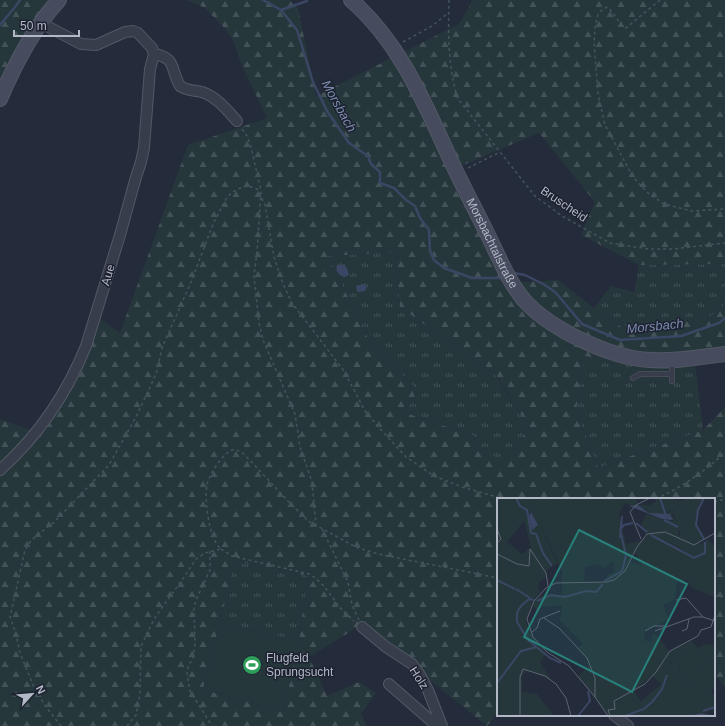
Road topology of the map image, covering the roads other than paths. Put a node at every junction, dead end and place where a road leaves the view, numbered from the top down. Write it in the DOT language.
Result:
graph roads {
  1 [pos="59,0"];
  2 [pos="351,0"];
  3 [pos="41,23"];
  4 [pos="154,54"];
  5 [pos="0,99"];
  6 [pos="236,121"];
  7 [pos="725,354"];
  8 [pos="672,368"];
  9 [pos="633,378"];
  10 [pos="672,381"];
  11 [pos="0,470"];
  12 [pos="362,627"];
  13 [pos="389,684"];
  14 [pos="615,716"];
  15 [pos="437,726"];
  16 [pos="442,726"];
  17 [pos="628,726"];
  1 -- 3 [label="main road"];
  2 -- 8 [label="main road, Morsbachtalstraße"];
  3 -- 4 [label="street"];
  3 -- 5 [label="main road"];
  4 -- 6 [label="street"];
  4 -- 11 [label="street, Aue"];
  7 -- 8 [label="main road, Morsbachtalstraße"];
  8 -- 9 [label="lane"];
  8 -- 10 [label="lane"];
  12 -- 16 [label="street, Holz"];
  13 -- 15 [label="street, Holz"];
  14 -- 17 [label="street"];
}
